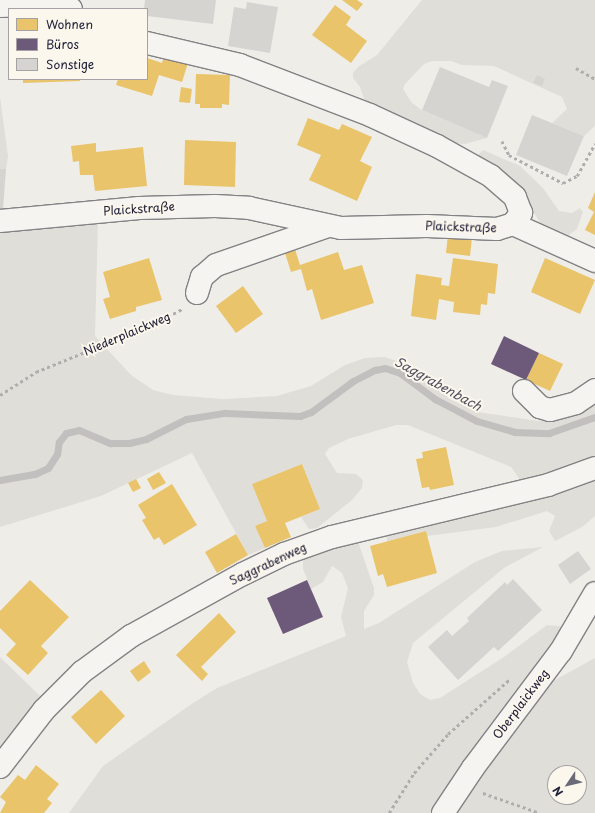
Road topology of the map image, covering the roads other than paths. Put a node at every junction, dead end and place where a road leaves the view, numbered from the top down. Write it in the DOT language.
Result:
graph roads {
  1 [pos="0,6"];
  2 [pos="62,8"];
  3 [pos="148,43"];
  4 [pos="0,221"];
  5 [pos="513,224"];
  6 [pos="328,226"];
  7 [pos="595,260"];
  8 [pos="197,293"];
  9 [pos="595,390"];
  10 [pos="524,391"];
  11 [pos="595,468"];
  12 [pos="595,593"];
  13 [pos="0,767"];
  14 [pos="443,813"];
  1 -- 2 [label="street"];
  3 -- 5 [label="street, Plaickstraße"];
  4 -- 6 [label="street, Plaickstraße"];
  5 -- 6 [label="street, Plaickstraße"];
  5 -- 7 [label="street"];
  6 -- 8 [label="street"];
  9 -- 10 [label="street"];
  11 -- 13 [label="street, Saggrabenweg"];
  12 -- 14 [label="street, Oberplaickweg"];
}
